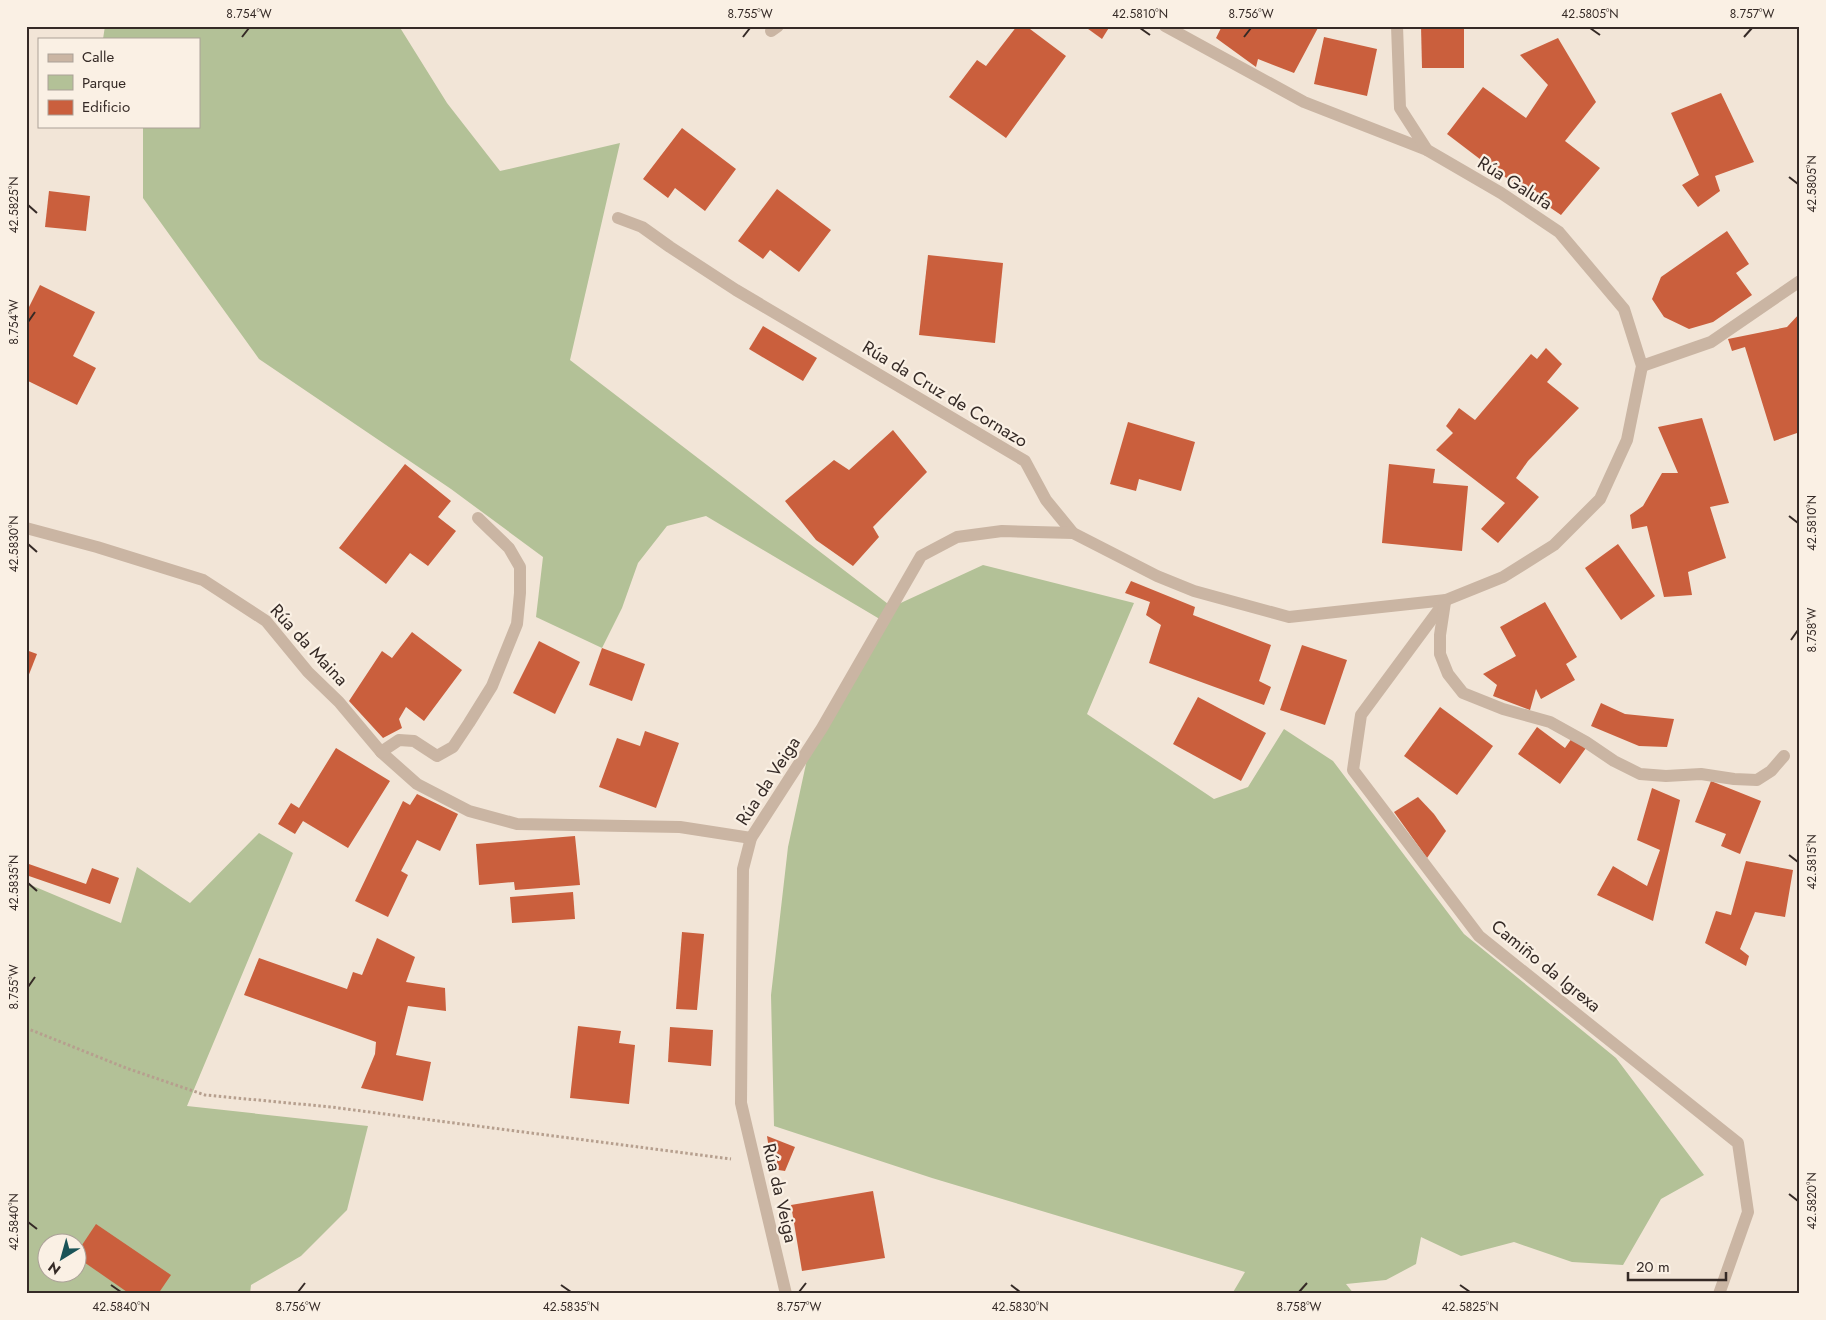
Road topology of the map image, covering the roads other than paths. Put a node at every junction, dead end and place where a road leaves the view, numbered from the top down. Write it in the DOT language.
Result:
graph roads {
  1 [pos="1165,26"];
  2 [pos="1397,26"];
  3 [pos="1426,150"];
  4 [pos="618,218"];
  5 [pos="1800,282"];
  6 [pos="1642,366"];
  7 [pos="478,518"];
  8 [pos="26,528"];
  9 [pos="1073,534"];
  10 [pos="1446,600"];
  11 [pos="381,752"];
  12 [pos="1784,756"];
  13 [pos="751,838"];
  14 [pos="786,1294"];
  15 [pos="1719,1294"];
  1 -- 3 [label="street"];
  2 -- 3 [label="street, Rúa Galufa"];
  3 -- 6 [label="street, Rúa Galufa"];
  4 -- 9 [label="street, Rúa da Cruz de Cornazo"];
  5 -- 6 [label="street"];
  6 -- 10 [label="street, Rúa da Cruz de Cornazo"];
  7 -- 11 [label="street"];
  8 -- 11 [label="street, Rúa da Maina"];
  9 -- 10 [label="street, Rúa da Cruz de Cornazo"];
  9 -- 13 [label="street, Rúa da Veiga"];
  10 -- 12 [label="street"];
  10 -- 15 [label="street, Camiño da Igrexa"];
  11 -- 13 [label="street, Rúa da Maina"];
  13 -- 14 [label="street, Rúa da Veiga"];
}
